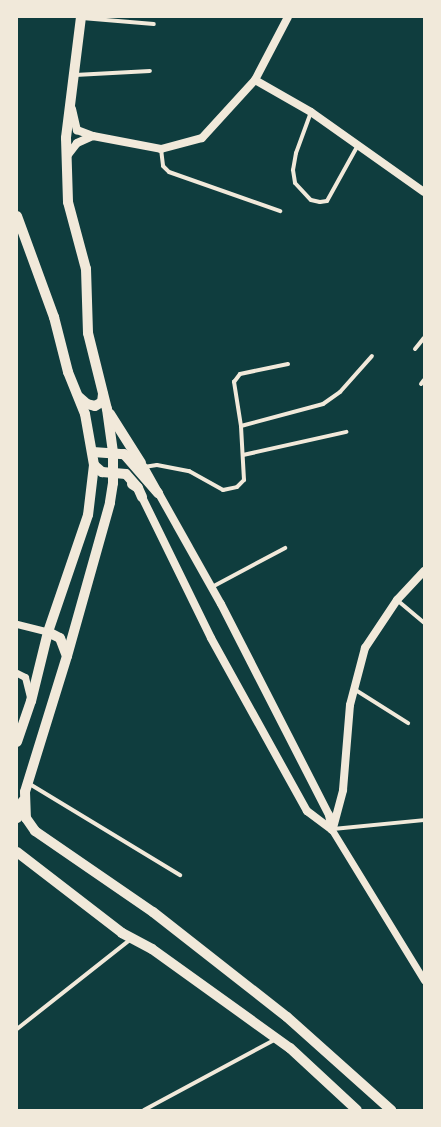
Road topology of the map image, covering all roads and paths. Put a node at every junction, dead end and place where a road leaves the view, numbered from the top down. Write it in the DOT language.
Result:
graph roads {
  1 [pos="288,17"];
  2 [pos="81,18"];
  3 [pos="154,24"];
  4 [pos="150,71"];
  5 [pos="75,75"];
  6 [pos="255,80"];
  7 [pos="71,104"];
  8 [pos="311,112"];
  9 [pos="93,136"];
  10 [pos="358,145"];
  11 [pos="161,149"];
  12 [pos="67,156"];
  13 [pos="424,192"];
  14 [pos="280,211"];
  15 [pos="17,216"];
  16 [pos="424,338"];
  17 [pos="415,350"];
  18 [pos="372,356"];
  19 [pos="288,364"];
  20 [pos="424,380"];
  21 [pos="421,384"];
  22 [pos="104,393"];
  23 [pos="77,396"];
  24 [pos="107,409"];
  25 [pos="241,426"];
  26 [pos="346,432"];
  27 [pos="93,452"];
  28 [pos="113,452"];
  29 [pos="243,455"];
  30 [pos="94,465"];
  31 [pos="144,467"];
  32 [pos="112,472"];
  33 [pos="112,483"];
  34 [pos="140,492"];
  35 [pos="158,493"];
  36 [pos="285,548"];
  37 [pos="424,571"];
  38 [pos="212,587"];
  39 [pos="397,600"];
  40 [pos="424,623"];
  41 [pos="17,624"];
  42 [pos="48,632"];
  43 [pos="67,656"];
  44 [pos="17,673"];
  45 [pos="354,689"];
  46 [pos="31,701"];
  47 [pos="408,723"];
  48 [pos="17,742"];
  49 [pos="26,788"];
  50 [pos="17,818"];
  51 [pos="424,820"];
  52 [pos="332,830"];
  53 [pos="17,852"];
  54 [pos="180,875"];
  55 [pos="131,938"];
  56 [pos="424,980"];
  57 [pos="17,1029"];
  58 [pos="276,1039"];
  59 [pos="144,1110"];
  60 [pos="357,1110"];
  61 [pos="391,1110"];
  1 -- 6 [label="main road"];
  2 -- 3 [label="street"];
  2 -- 5 [label="main road"];
  4 -- 5 [label="street"];
  5 -- 7 [label="main road"];
  6 -- 8 [label="main road"];
  6 -- 11 [label="main road"];
  7 -- 9 [label="main road"];
  7 -- 12 [label="main road"];
  8 -- 10 [label="main road"];
  8 -- 10 [label="street"];
  9 -- 11 [label="main road"];
  9 -- 12 [label="main road"];
  10 -- 13 [label="main road"];
  11 -- 14 [label="street"];
  12 -- 22 [label="main road"];
  15 -- 23 [label="main road"];
  16 -- 17 [label="street"];
  18 -- 25 [label="street"];
  19 -- 25 [label="street"];
  20 -- 21 [label="street"];
  22 -- 23 [label="main road"];
  22 -- 24 [label="main road"];
  23 -- 27 [label="main road"];
  24 -- 28 [label="main road"];
  24 -- 31 [label="main road"];
  25 -- 29 [label="street"];
  26 -- 29 [label="street"];
  27 -- 28 [label="main road"];
  27 -- 30 [label="main road"];
  28 -- 32 [label="main road"];
  28 -- 35 [label="main road"];
  29 -- 31 [label="street"];
  30 -- 32 [label="main road"];
  30 -- 42 [label="main road"];
  31 -- 35 [label="main road"];
  32 -- 33 [label="main road"];
  32 -- 34 [label="main road"];
  33 -- 34 [label="main road"];
  33 -- 43 [label="main road"];
  34 -- 52 [label="main road"];
  35 -- 38 [label="main road"];
  36 -- 38 [label="street"];
  37 -- 39 [label="main road"];
  38 -- 52 [label="main road"];
  39 -- 40 [label="street"];
  39 -- 45 [label="main road"];
  41 -- 42 [label="street"];
  42 -- 43 [label="main road"];
  42 -- 46 [label="main road"];
  43 -- 49 [label="main road"];
  44 -- 46 [label="street"];
  45 -- 47 [label="street"];
  45 -- 52 [label="main road"];
  46 -- 48 [label="main road"];
  49 -- 50 [label="main road"];
  49 -- 54 [label="street"];
  49 -- 61 [label="main road"];
  51 -- 52 [label="street"];
  52 -- 56 [label="street"];
  53 -- 55 [label="main road"];
  55 -- 57 [label="street"];
  55 -- 58 [label="main road"];
  58 -- 59 [label="street"];
  58 -- 60 [label="main road"];
}
